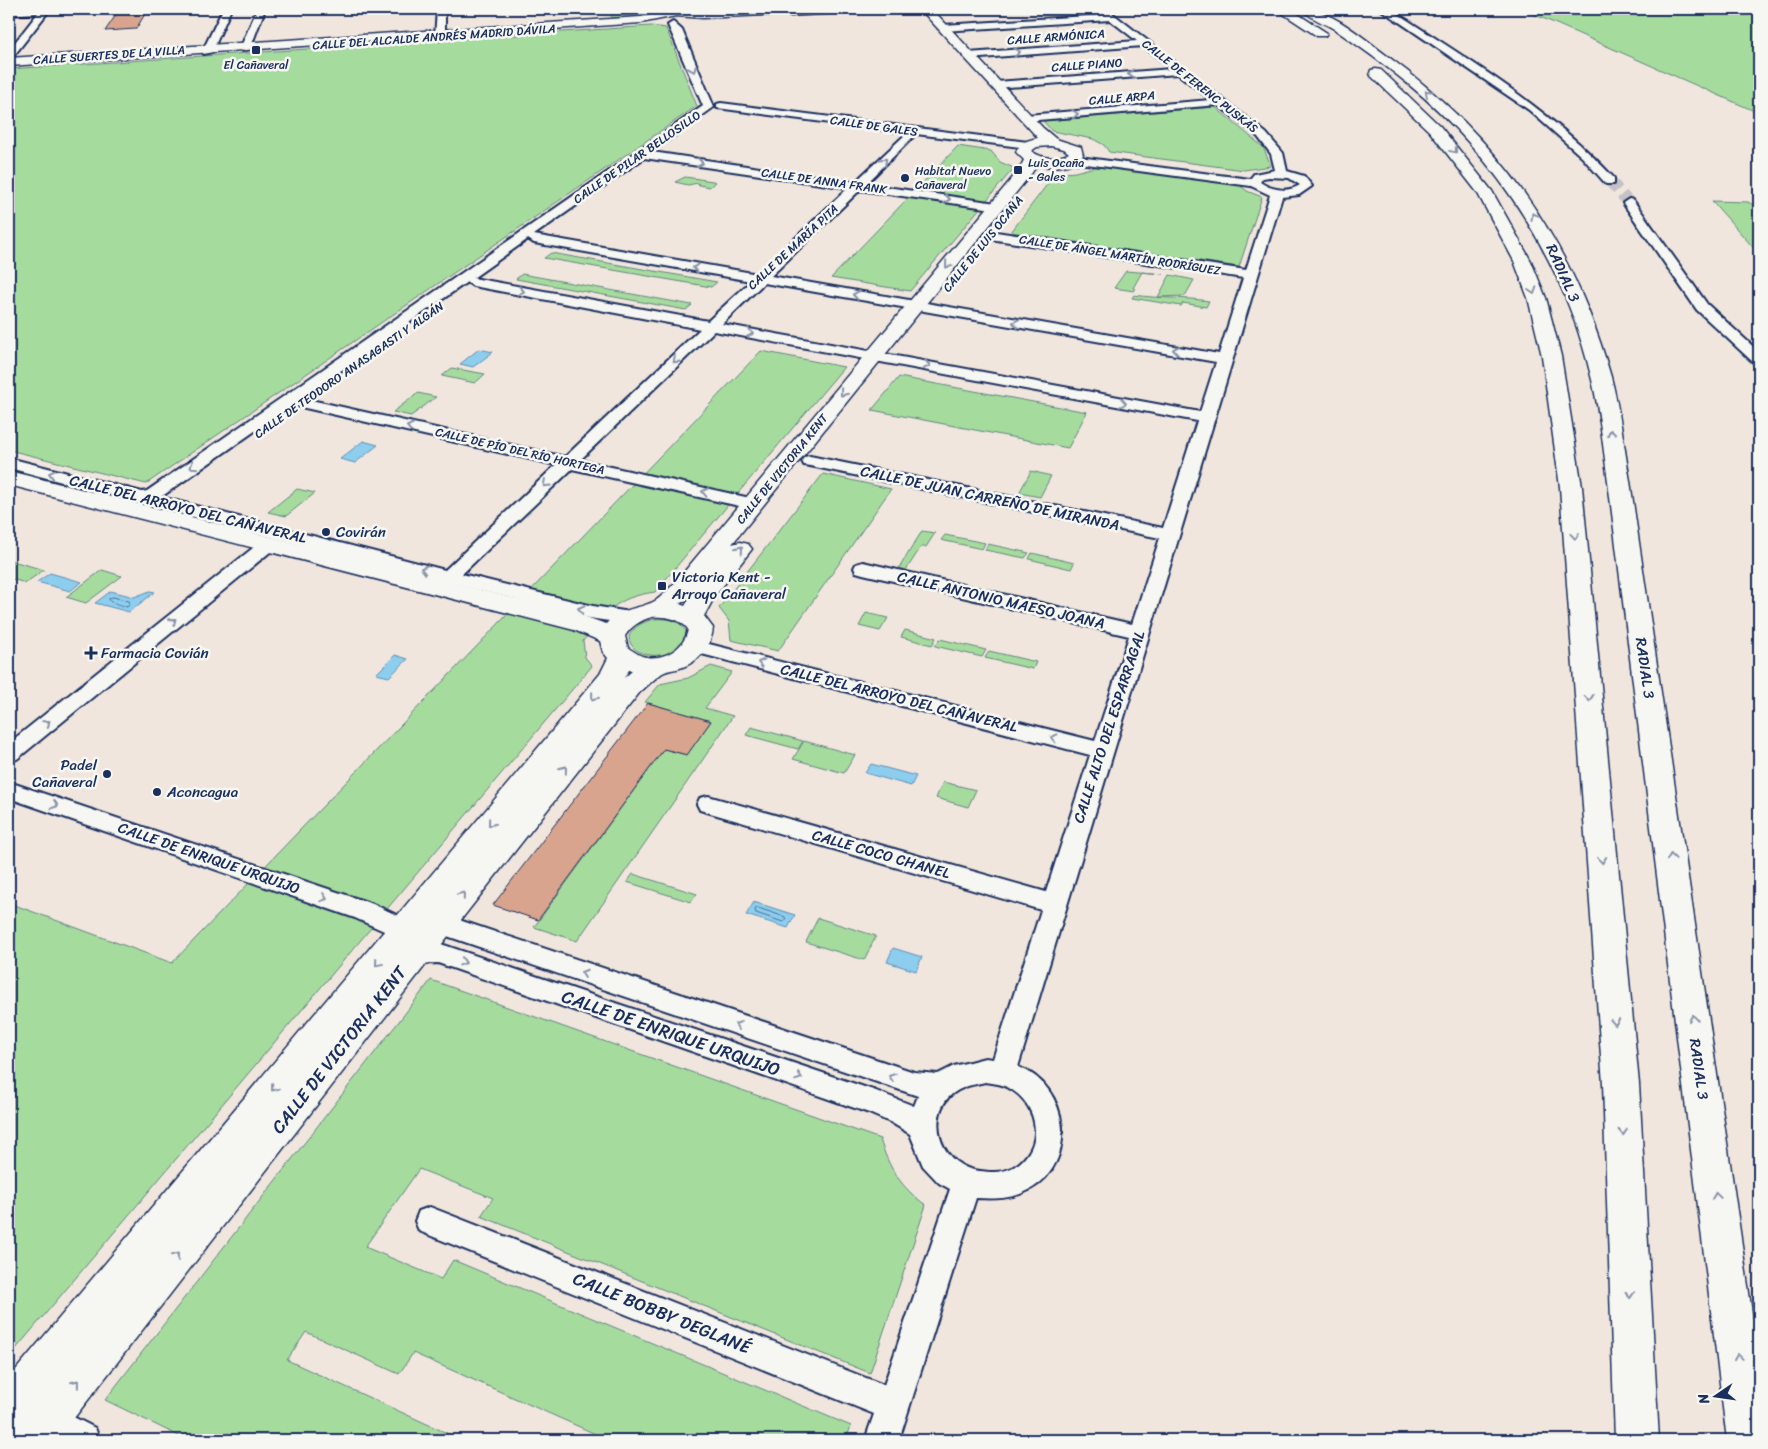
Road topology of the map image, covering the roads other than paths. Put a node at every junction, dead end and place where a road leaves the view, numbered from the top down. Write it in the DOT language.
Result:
graph roads {
  1 [pos="46,9"];
  2 [pos="62,9"];
  3 [pos="227,9"];
  4 [pos="261,9"];
  5 [pos="441,9"];
  6 [pos="808,9"];
  7 [pos="853,9"];
  8 [pos="912,9"];
  9 [pos="918,9"];
  10 [pos="926,9"];
  11 [pos="1102,9"];
  12 [pos="1282,9"];
  13 [pos="1308,9"];
  14 [pos="1384,9"];
  15 [pos="9,12"];
  16 [pos="674,16"];
  17 [pos="1112,17"];
  18 [pos="696,18"];
  19 [pos="686,26"];
  20 [pos="943,28"];
  21 [pos="440,35"];
  22 [pos="1145,43"];
  23 [pos="246,48"];
  24 [pos="208,50"];
  25 [pos="9,56"];
  26 [pos="968,56"];
  27 [pos="9,64"];
  28 [pos="1180,70"];
  29 [pos="996,85"];
  30 [pos="718,102"];
  31 [pos="1220,102"];
  32 [pos="1026,118"];
  33 [pos="911,135"];
  34 [pos="1051,142"];
  35 [pos="1029,150"];
  36 [pos="646,155"];
  37 [pos="1074,155"];
  38 [pos="1050,162"];
  39 [pos="1282,174"];
  40 [pos="1256,179"];
  41 [pos="1610,181"];
  42 [pos="858,186"];
  43 [pos="1277,192"];
  44 [pos="1629,203"];
  45 [pos="996,207"];
  46 [pos="990,236"];
  47 [pos="534,239"];
  48 [pos="491,258"];
  49 [pos="1251,275"];
  50 [pos="760,279"];
  51 [pos="473,282"];
  52 [pos="924,307"];
  53 [pos="711,326"];
  54 [pos="908,327"];
  55 [pos="883,357"];
  56 [pos="1224,358"];
  57 [pos="1759,360"];
  58 [pos="295,401"];
  59 [pos="1205,418"];
  60 [pos="810,461"];
  61 [pos="570,462"];
  62 [pos="9,463"];
  63 [pos="9,478"];
  64 [pos="140,498"];
  65 [pos="167,504"];
  66 [pos="753,504"];
  67 [pos="1170,535"];
  68 [pos="269,544"];
  69 [pos="863,568"];
  70 [pos="450,576"];
  71 [pos="660,609"];
  72 [pos="629,617"];
  73 [pos="691,617"];
  74 [pos="1139,632"];
  75 [pos="617,646"];
  76 [pos="696,646"];
  77 [pos="655,665"];
  78 [pos="1101,750"];
  79 [pos="9,754"];
  80 [pos="9,790"];
  81 [pos="708,804"];
  82 [pos="1054,904"];
  83 [pos="443,919"];
  84 [pos="407,946"];
  85 [pos="1002,1073"];
  86 [pos="940,1086"];
  87 [pos="923,1127"];
  88 [pos="967,1182"];
  89 [pos="430,1221"];
  90 [pos="894,1406"];
  91 [pos="22,1415"];
  92 [pos="1637,1438"];
  93 [pos="83,1440"];
  94 [pos="882,1440"];
  95 [pos="1749,1440"];
  1 -- 2 [label="street"];
  1 -- 15 [label="street"];
  1 -- 25 [label="street"];
  3 -- 24 [label="street"];
  4 -- 23 [label="street"];
  5 -- 21 [label="street"];
  6 -- 18 [label="main road"];
  7 -- 18 [label="main road"];
  8 -- 9 [label="main road"];
  8 -- 35 [label="main road"];
  10 -- 20 [label="main road"];
  11 -- 17 [label="street, CALLE DE FERENC PUSKÁS"];
  12 -- 92 [label="main road, one-way"];
  95 -- 13 [label="main road, RADIAL 3, one-way"];
  14 -- 41 [label="street"];
  16 -- 18 [label="main road"];
  16 -- 21 [label="main road, CALLE DEL ALCALDE ANDRÉS MADRID DÁVILA"];
  16 -- 36 [label="street, CALLE DE PILAR BELLOSILLO, one-way"];
  17 -- 20 [label="street"];
  17 -- 22 [label="street, CALLE DE FERENC PUSKÁS"];
  19 -- 30 [label="street"];
  20 -- 26 [label="main road"];
  21 -- 23 [label="main road, CALLE DEL ALCALDE ANDRÉS MADRID DÁVILA"];
  26 -- 22 [label="street, CALLE ARMÓNICA, one-way"];
  22 -- 28 [label="street, CALLE DE FERENC PUSKÁS"];
  23 -- 24 [label="main road, CALLE DEL ALCALDE ANDRÉS MADRID DÁVILA"];
  24 -- 27 [label="main road, CALLE SUERTES DE LA VILLA"];
  26 -- 29 [label="main road"];
  28 -- 29 [label="street, CALLE PIANO, one-way"];
  28 -- 31 [label="street, CALLE DE FERENC PUSKÁS"];
  29 -- 32 [label="main road"];
  30 -- 33 [label="street, CALLE DE GALES"];
  30 -- 35 [label="street, CALLE DE GALES"];
  30 -- 36 [label="street, CALLE DE PILAR BELLOSILLO"];
  32 -- 31 [label="street, CALLE ARPA, one-way"];
  31 -- 39 [label="street, CALLE DE FERENC PUSKÁS"];
  32 -- 34 [label="main road"];
  33 -- 35 [label="street, CALLE DE GALES"];
  42 -- 33 [label="street, CALLE DE MARÍA PITA, one-way"];
  34 -- 35 [label="main road"];
  34 -- 37 [label="main road"];
  35 -- 38 [label="main road"];
  35 -- 45 [label="main road, CALLE DE LUIS OCAÑA"];
  36 -- 42 [label="street, CALLE DE ANNA FRANK, one-way"];
  36 -- 47 [label="street, CALLE DE PILAR BELLOSILLO"];
  36 -- 48 [label="street, CALLE DE PILAR BELLOSILLO"];
  37 -- 38 [label="main road"];
  37 -- 40 [label="street"];
  38 -- 46 [label="main road, CALLE DE LUIS OCAÑA"];
  39 -- 40 [label="street"];
  39 -- 43 [label="street"];
  40 -- 43 [label="street"];
  42 -- 45 [label="street, CALLE DE ANNA FRANK, one-way"];
  42 -- 50 [label="street, CALLE DE MARÍA PITA"];
  43 -- 49 [label="street"];
  44 -- 57 [label="street"];
  45 -- 52 [label="main road, CALLE DE LUIS OCAÑA, one-way"];
  46 -- 49 [label="street, CALLE DE ÁNGEL MARTÍN RODRÍGUEZ"];
  46 -- 52 [label="main road, CALLE DE LUIS OCAÑA"];
  50 -- 47 [label="street, one-way"];
  47 -- 51 [label="street, CALLE DE TEODORO ANASAGASTI Y ALGÁN"];
  48 -- 58 [label="street, CALLE DE TEODORO ANASAGASTI Y ALGÁN"];
  49 -- 56 [label="street"];
  52 -- 50 [label="street, one-way"];
  50 -- 53 [label="street, CALLE DE MARÍA PITA"];
  51 -- 53 [label="street, one-way"];
  51 -- 58 [label="street, CALLE DE TEODORO ANASAGASTI Y ALGÁN"];
  52 -- 54 [label="main road, CALLE DE LUIS OCAÑA"];
  56 -- 52 [label="street, one-way"];
  53 -- 55 [label="street, one-way"];
  53 -- 61 [label="street, CALLE DE MARÍA PITA, one-way"];
  54 -- 55 [label="main road, CALLE DE VICTORIA KENT"];
  55 -- 59 [label="street, one-way"];
  55 -- 60 [label="main road, CALLE DE VICTORIA KENT"];
  55 -- 66 [label="main road, CALLE DE VICTORIA KENT, one-way"];
  56 -- 59 [label="street, CALLE ALTO DEL ESPARRAGAL"];
  61 -- 58 [label="street, CALLE DE PÍO DEL RÍO HORTEGA, one-way"];
  58 -- 64 [label="street, CALLE DE TEODORO ANASAGASTI Y ALGÁN, one-way"];
  58 -- 65 [label="street, CALLE DE TEODORO ANASAGASTI Y ALGÁN"];
  59 -- 67 [label="street, CALLE ALTO DEL ESPARRAGAL"];
  60 -- 67 [label="street, CALLE DE JUAN CARREÑO DE MIRANDA"];
  73 -- 60 [label="main road, CALLE DE VICTORIA KENT, one-way"];
  66 -- 61 [label="street, CALLE DE PÍO DEL RÍO HORTEGA, one-way"];
  61 -- 70 [label="street, CALLE DE MARÍA PITA, one-way"];
  64 -- 62 [label="street, CALLE DEL ARROYO DEL CAÑAVERAL, one-way"];
  63 -- 68 [label="main road, CALLE DEL ARROYO DEL CAÑAVERAL"];
  64 -- 65 [label="street, CALLE DEL ARROYO DEL CAÑAVERAL"];
  70 -- 65 [label="street, CALLE DEL ARROYO DEL CAÑAVERAL, one-way"];
  66 -- 71 [label="main road, CALLE DE VICTORIA KENT"];
  67 -- 74 [label="street, CALLE ALTO DEL ESPARRAGAL"];
  68 -- 75 [label="main road, CALLE DEL ARROYO DEL CAÑAVERAL"];
  79 -- 68 [label="street, one-way"];
  69 -- 74 [label="street, CALLE ANTONIO MAESO JOANA"];
  72 -- 70 [label="street, CALLE DEL ARROYO DEL CAÑAVERAL, one-way"];
  71 -- 72 [label="main road"];
  71 -- 73 [label="main road"];
  72 -- 75 [label="main road"];
  73 -- 76 [label="main road"];
  74 -- 78 [label="street, CALLE ALTO DEL ESPARRAGAL"];
  75 -- 77 [label="main road"];
  75 -- 84 [label="main road, CALLE DE VICTORIA KENT, one-way"];
  76 -- 77 [label="main road"];
  78 -- 76 [label="street, CALLE DEL ARROYO DEL CAÑAVERAL, one-way"];
  83 -- 77 [label="main road, CALLE DE VICTORIA KENT, one-way"];
  78 -- 82 [label="street, CALLE ALTO DEL ESPARRAGAL"];
  80 -- 84 [label="street, CALLE DE ENRIQUE URQUIJO, one-way"];
  81 -- 82 [label="street, CALLE COCO CHANEL"];
  82 -- 85 [label="street, CALLE ALTO DEL ESPARRAGAL"];
  83 -- 84 [label="main road, CALLE DE VICTORIA KENT"];
  86 -- 83 [label="street, CALLE DE ENRIQUE URQUIJO, one-way"];
  84 -- 87 [label="street, CALLE DE ENRIQUE URQUIJO, one-way"];
  84 -- 91 [label="main road, CALLE DE VICTORIA KENT"];
  85 -- 86 [label="street"];
  85 -- 88 [label="street"];
  86 -- 87 [label="street"];
  87 -- 88 [label="street"];
  88 -- 90 [label="street"];
  89 -- 90 [label="street, CALLE BOBBY DEGLANÉ"];
  90 -- 94 [label="street"];
  91 -- 93 [label="street"];
}
